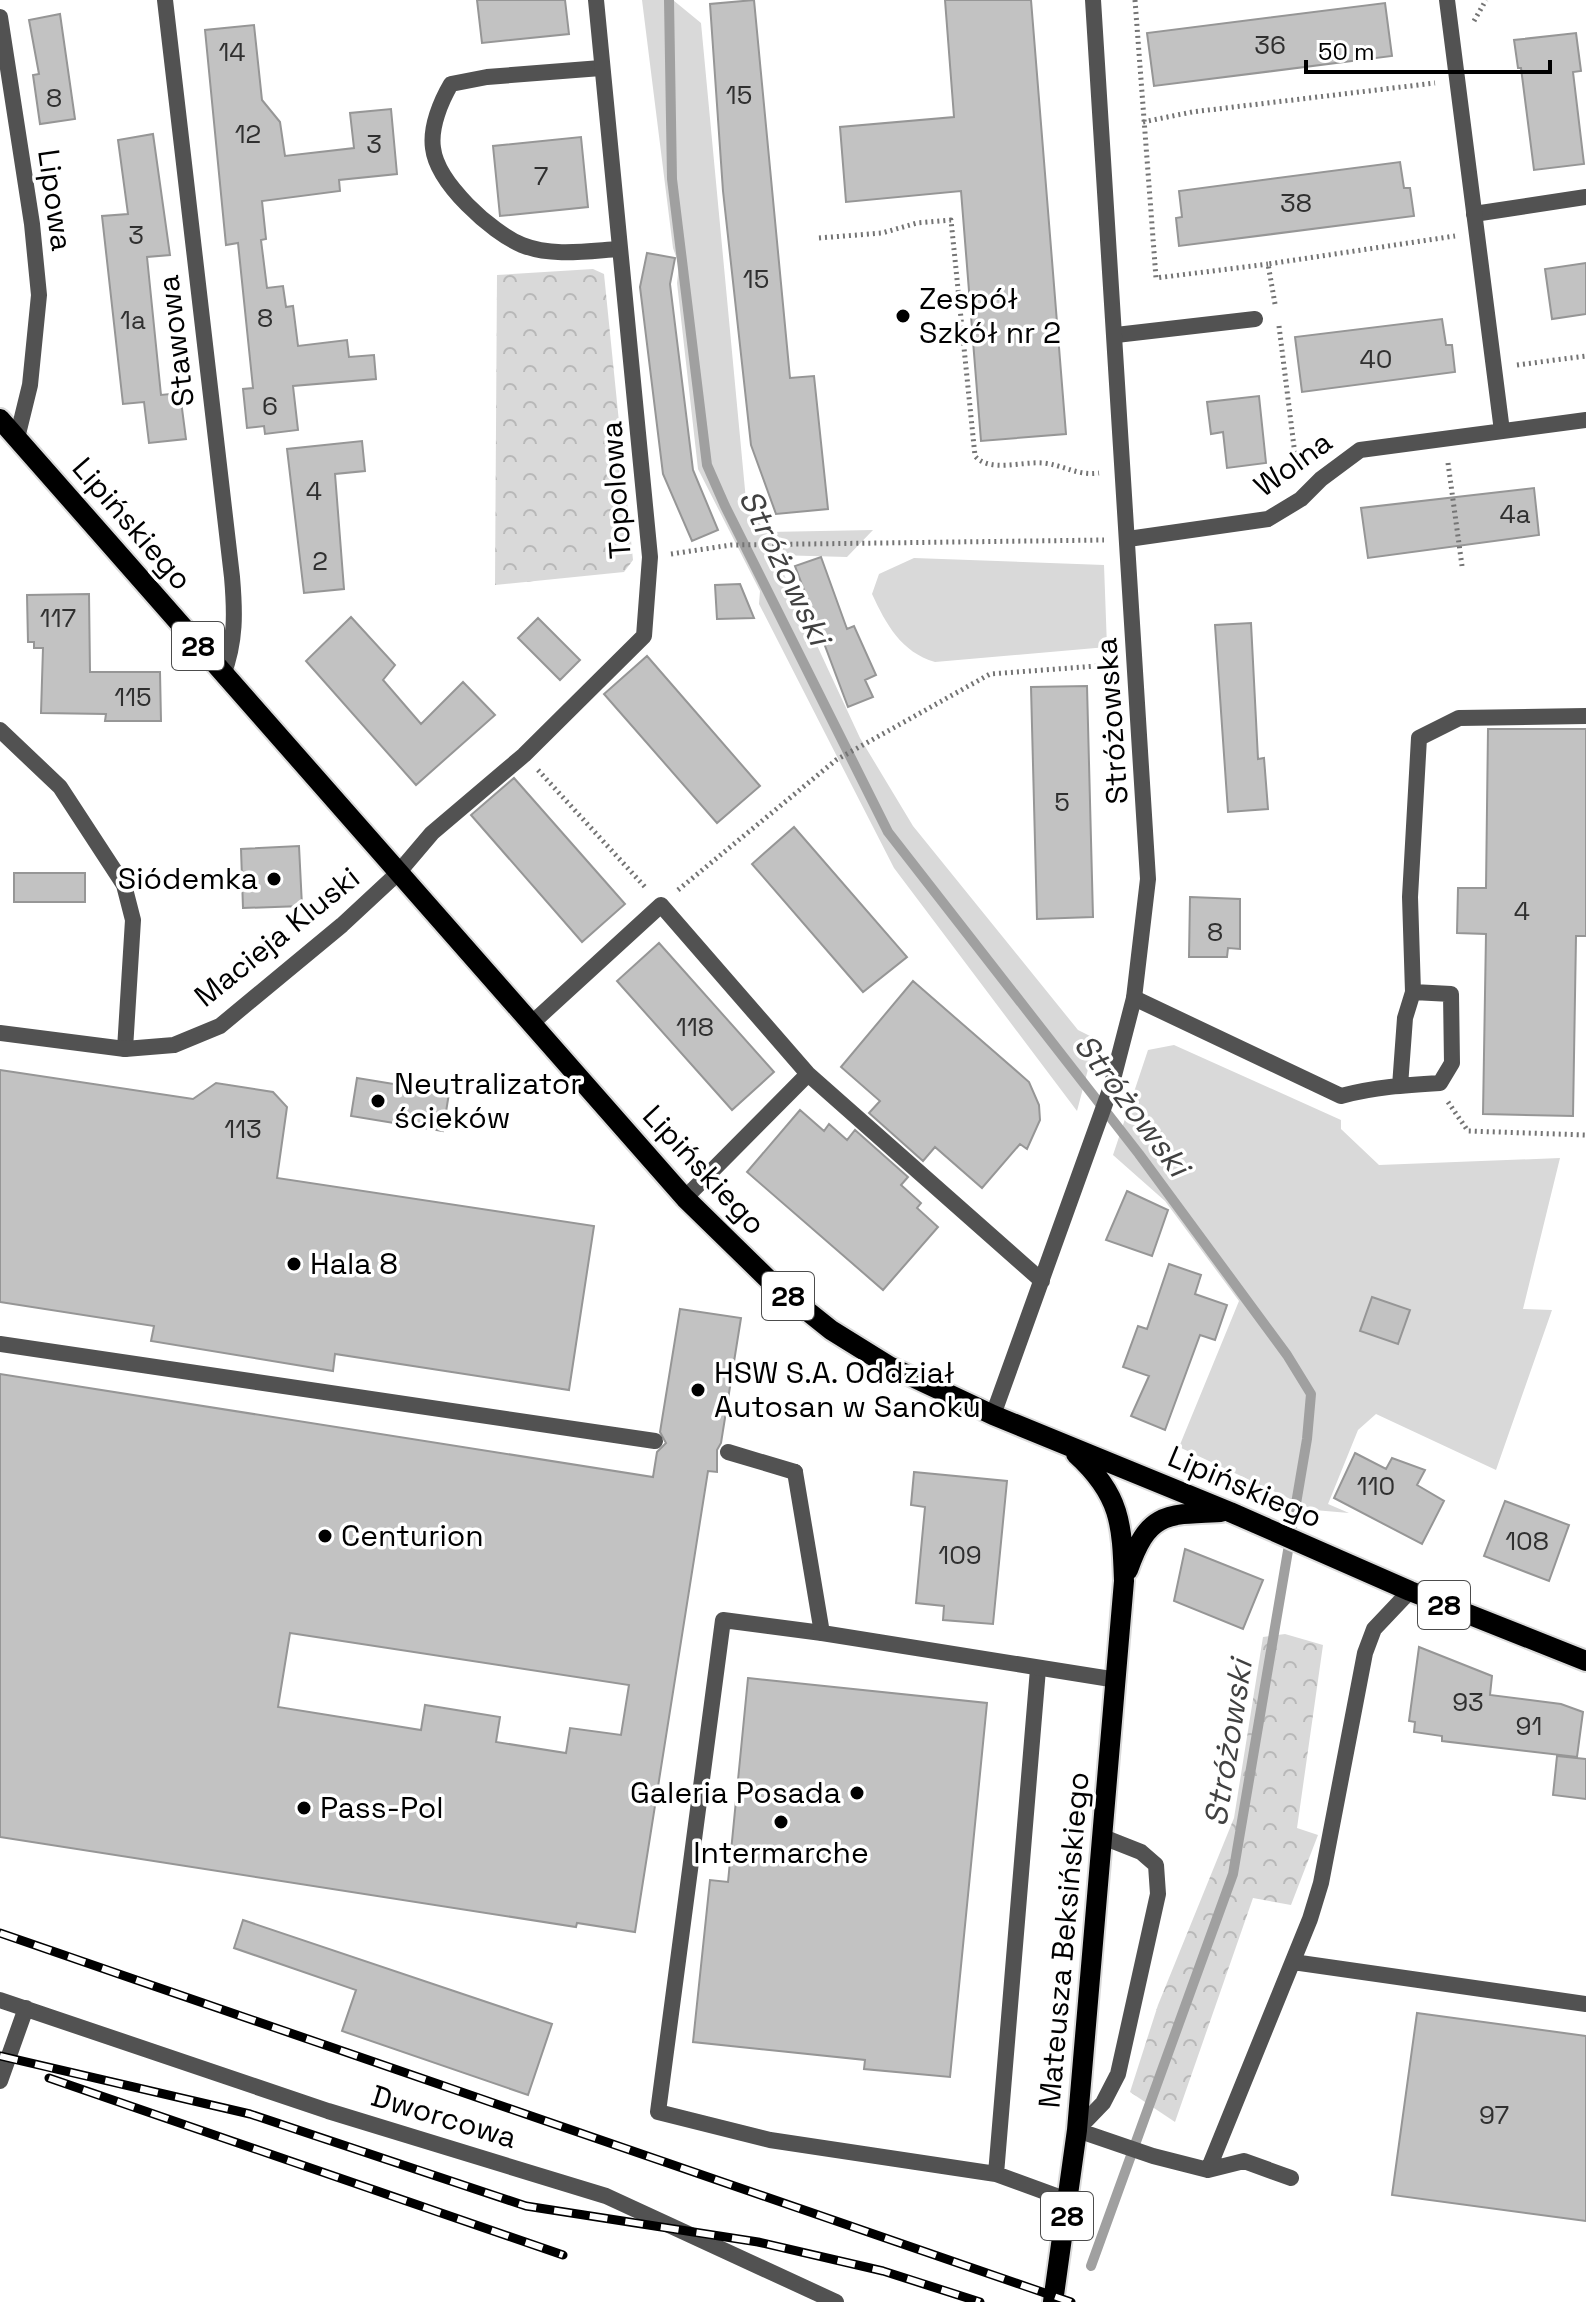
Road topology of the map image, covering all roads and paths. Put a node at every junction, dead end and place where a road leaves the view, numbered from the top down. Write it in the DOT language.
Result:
graph roads {
  1 [pos="165,0"];
  2 [pos="596,0"];
  3 [pos="1093,0"];
  4 [pos="1135,0"];
  5 [pos="1447,0"];
  6 [pos="0,17"];
  7 [pos="601,68"];
  8 [pos="1456,80"];
  9 [pos="1143,122"];
  10 [pos="1586,197"];
  11 [pos="1474,214"];
  12 [pos="1477,233"];
  13 [pos="819,238"];
  14 [pos="619,249"];
  15 [pos="1268,264"];
  16 [pos="1255,319"];
  17 [pos="1116,335"];
  18 [pos="1586,356"];
  19 [pos="1517,365"];
  20 [pos="0,419"];
  21 [pos="1586,420"];
  22 [pos="1502,431"];
  23 [pos="17,438"];
  24 [pos="1447,458"];
  25 [pos="1100,473"];
  26 [pos="1298,476"];
  27 [pos="1128,539"];
  28 [pos="650,557"];
  29 [pos="1462,566"];
  30 [pos="1136,663"];
  31 [pos="223,675"];
  32 [pos="1586,716"];
  33 [pos="0,730"];
  34 [pos="524,755"];
  35 [pos="398,873"];
  36 [pos="661,905"];
  37 [pos="1413,992"];
  38 [pos="1134,998"];
  39 [pos="531,1024"];
  40 [pos="0,1033"];
  41 [pos="125,1049"];
  42 [pos="808,1074"];
  43 [pos="1440,1083"];
  44 [pos="1400,1086"];
  45 [pos="1586,1135"];
  46 [pos="685,1198"];
  47 [pos="1042,1281"];
  48 [pos="0,1344"];
  49 [pos="993,1415"];
  50 [pos="655,1441"];
  51 [pos="1064,1443"];
  52 [pos="728,1452"];
  53 [pos="1230,1512"];
  54 [pos="1124,1581"];
  55 [pos="1410,1591"];
  56 [pos="822,1633"];
  57 [pos="1586,1661"];
  58 [pos="1038,1669"];
  59 [pos="1117,1680"];
  60 [pos="1103,1837"];
  61 [pos="1293,1962"];
  62 [pos="0,2000"];
  63 [pos="1586,2004"];
  64 [pos="26,2008"];
  65 [pos="0,2081"];
  66 [pos="1077,2130"];
  67 [pos="1208,2170"];
  68 [pos="996,2174"];
  69 [pos="1291,2178"];
  70 [pos="1070,2201"];
  71 [pos="836,2302"];
  72 [pos="1053,2302"];
  1 -- 31 [label="street, Stawowa"];
  2 -- 7 [label="street, Topolowa"];
  3 -- 17 [label="street, Stróżowska"];
  4 -- 9 [label="path"];
  5 -- 8 [label="street"];
  6 -- 23 [label="street, Lipowa"];
  7 -- 14 [label="street, Topolowa"];
  7 -- 14 [label="street"];
  8 -- 9 [label="path"];
  8 -- 11 [label="street"];
  9 -- 15 [label="path"];
  10 -- 11 [label="street"];
  11 -- 12 [label="street"];
  12 -- 15 [label="path"];
  12 -- 22 [label="street"];
  13 -- 25 [label="path"];
  14 -- 28 [label="street, Topolowa"];
  15 -- 26 [label="path"];
  16 -- 17 [label="street"];
  17 -- 27 [label="street, Stróżowska"];
  18 -- 19 [label="path"];
  20 -- 23 [label="main road, Lipińskiego / 28"];
  21 -- 22 [label="street, Wolna"];
  22 -- 27 [label="street, Wolna"];
  23 -- 31 [label="main road, Lipińskiego / 28"];
  24 -- 29 [label="path"];
  27 -- 28 [label="path"];
  27 -- 30 [label="street, Stróżowska"];
  28 -- 34 [label="street, Topolowa"];
  30 -- 36 [label="path"];
  30 -- 38 [label="street, Stróżowska"];
  31 -- 35 [label="main road, Lipińskiego / 28"];
  32 -- 37 [label="street"];
  33 -- 41 [label="street"];
  34 -- 35 [label="street, Topolowa"];
  34 -- 36 [label="path"];
  35 -- 39 [label="main road, Lipińskiego / 28"];
  35 -- 41 [label="street, Macieja Kluski"];
  36 -- 39 [label="street"];
  36 -- 42 [label="street"];
  37 -- 43 [label="street"];
  37 -- 44 [label="street"];
  38 -- 44 [label="street"];
  38 -- 47 [label="street, Stróżowska"];
  39 -- 46 [label="main road, Lipińskiego / 28"];
  40 -- 41 [label="street, Macieja Kluski"];
  42 -- 46 [label="street"];
  42 -- 47 [label="street"];
  43 -- 44 [label="street"];
  43 -- 45 [label="path"];
  46 -- 49 [label="main road, Lipińskiego / 28"];
  47 -- 49 [label="street, Stróżowska"];
  48 -- 50 [label="street"];
  49 -- 51 [label="main road, Lipińskiego / 28"];
  51 -- 53 [label="main road, Lipińskiego / 28"];
  51 -- 54 [label="main road, Mateusza Beksińskiego / 28"];
  52 -- 56 [label="street"];
  53 -- 54 [label="main road, Mateusza Beksińskiego"];
  53 -- 55 [label="main road, Lipińskiego / 28"];
  54 -- 59 [label="main road, Mateusza Beksińskiego / 28"];
  55 -- 57 [label="main road, Lipińskiego / 28"];
  55 -- 61 [label="street"];
  56 -- 58 [label="street"];
  56 -- 68 [label="street"];
  58 -- 59 [label="street"];
  58 -- 68 [label="street"];
  59 -- 60 [label="main road, Mateusza Beksińskiego / 28"];
  60 -- 66 [label="main road, Mateusza Beksińskiego / 28"];
  60 -- 66 [label="street"];
  61 -- 63 [label="street"];
  61 -- 67 [label="street"];
  62 -- 64 [label="street, Dworcowa"];
  64 -- 65 [label="street"];
  64 -- 71 [label="street, Dworcowa"];
  66 -- 67 [label="street"];
  66 -- 70 [label="main road, Mateusza Beksińskiego / 28"];
  67 -- 69 [label="street"];
  68 -- 70 [label="street"];
  70 -- 72 [label="main road, Mateusza Beksińskiego / 28"];
}
